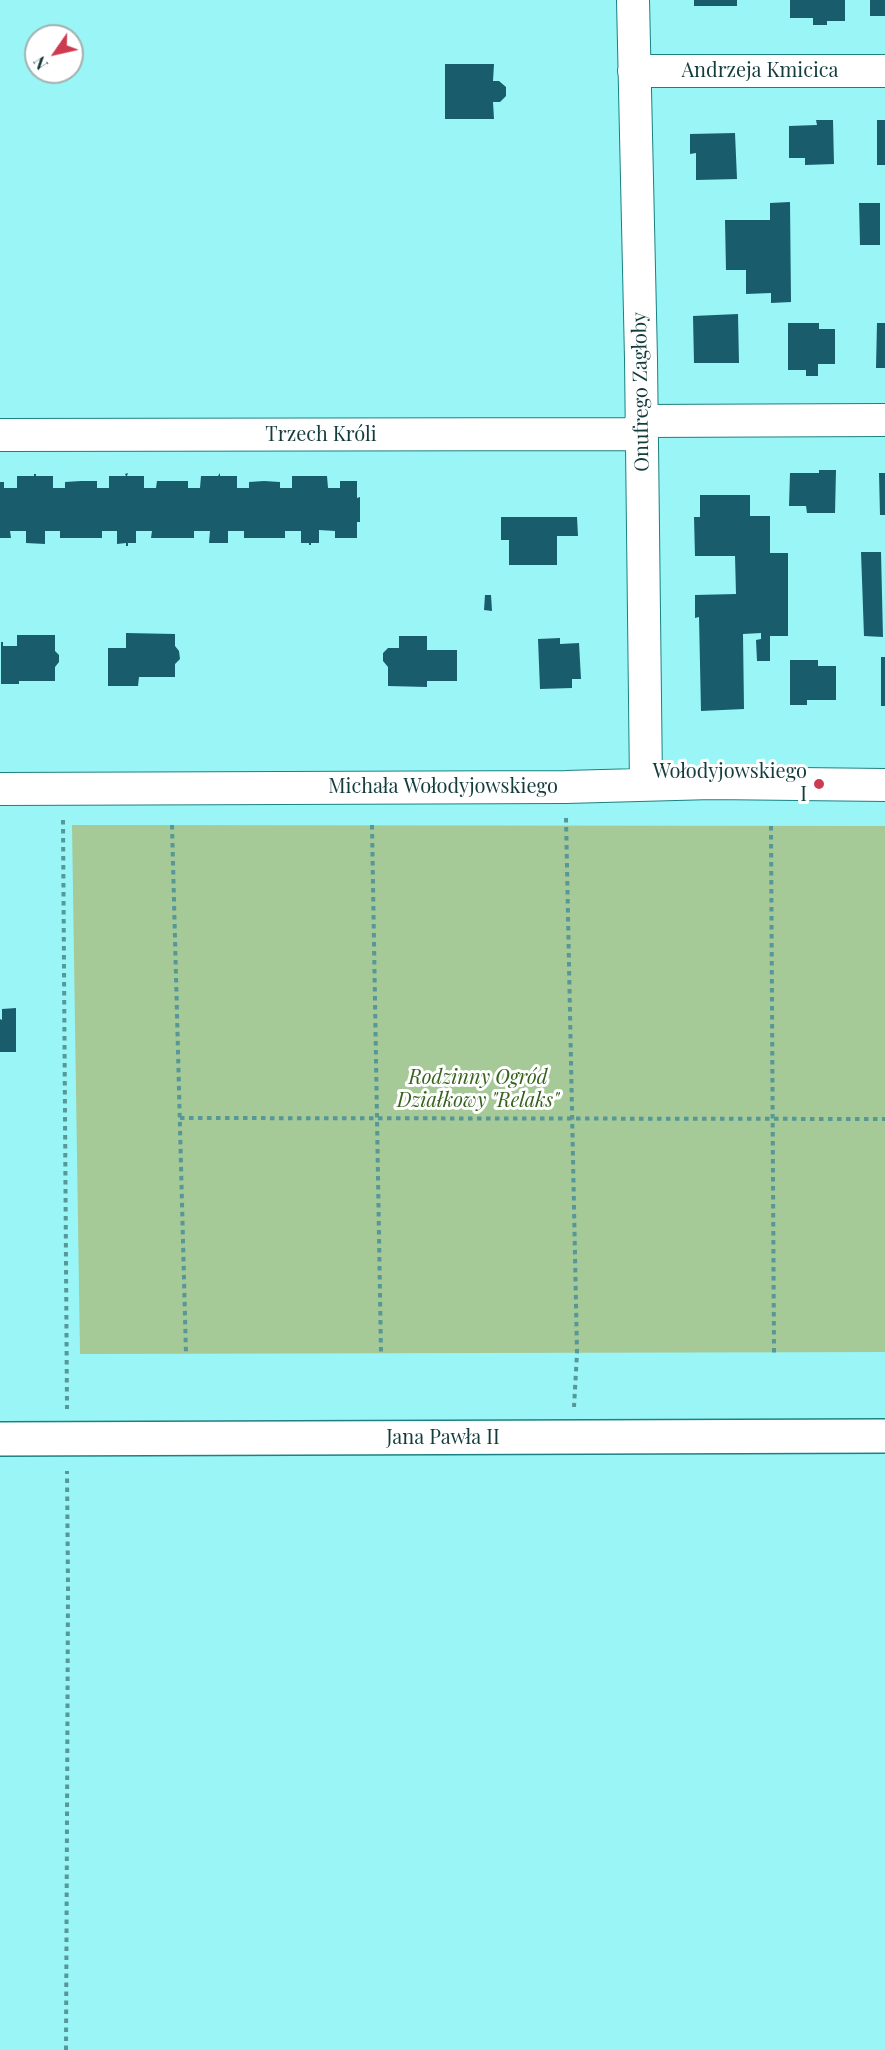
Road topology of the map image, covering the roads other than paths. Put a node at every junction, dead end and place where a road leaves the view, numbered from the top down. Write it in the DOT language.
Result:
graph roads {
  1 [pos="633,0"];
  2 [pos="634,71"];
  3 [pos="885,71"];
  4 [pos="885,420"];
  5 [pos="641,427"];
  6 [pos="0,435"];
  7 [pos="646,784"];
  8 [pos="885,785"];
  9 [pos="0,789"];
  10 [pos="885,1437"];
  11 [pos="0,1439"];
  1 -- 2 [label="street, Onufrego Zagłoby"];
  2 -- 3 [label="street, Andrzeja Kmicica"];
  2 -- 5 [label="street, Onufrego Zagłoby"];
  4 -- 5 [label="street, Trzech Króli"];
  5 -- 6 [label="street, Trzech Króli"];
  5 -- 7 [label="street, Onufrego Zagłoby"];
  7 -- 8 [label="street, Michała Wołodyjowskiego"];
  7 -- 9 [label="street, Michała Wołodyjowskiego"];
  10 -- 11 [label="main road, Jana Pawła II"];
}
